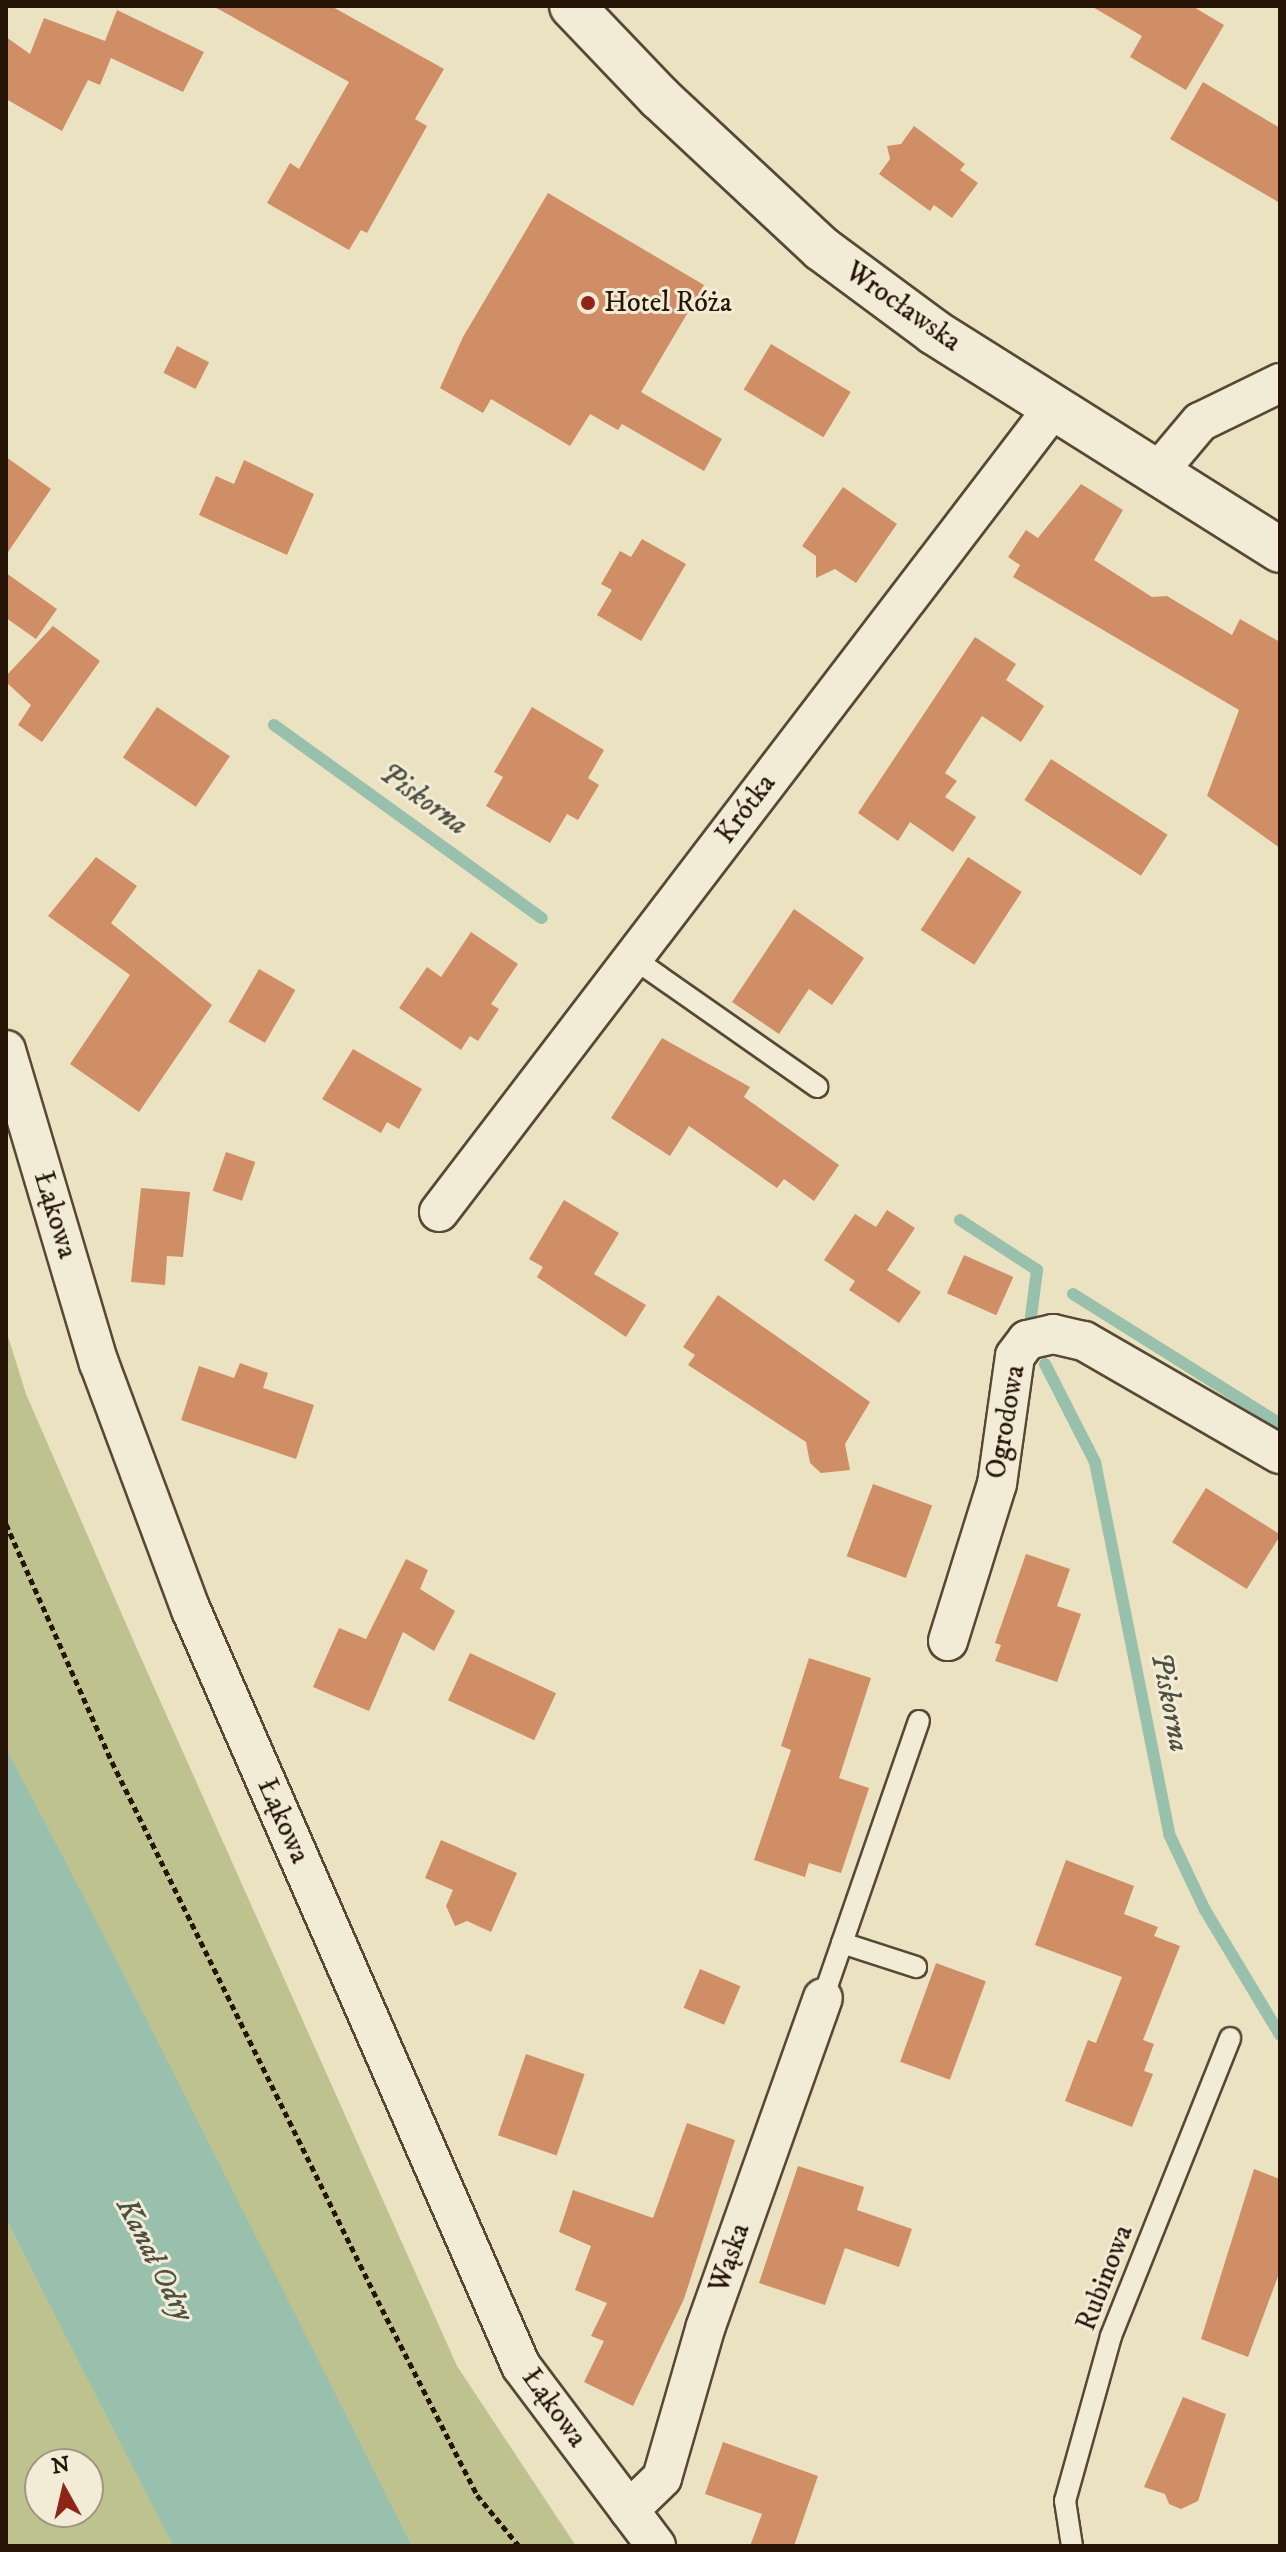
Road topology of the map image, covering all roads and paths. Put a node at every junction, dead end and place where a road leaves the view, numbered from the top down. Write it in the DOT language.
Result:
graph roads {
  1 [pos="572,6"];
  2 [pos="1280,383"];
  3 [pos="1054,407"];
  4 [pos="1157,473"];
  5 [pos="1280,550"];
  6 [pos="633,958"];
  7 [pos="6,1050"];
  8 [pos="817,1087"];
  9 [pos="439,1212"];
  10 [pos="1280,1454"];
  11 [pos="6,1524"];
  12 [pos="948,1641"];
  13 [pos="919,1721"];
  14 [pos="842,1943"];
  15 [pos="916,1967"];
  16 [pos="823,1998"];
  17 [pos="1230,2038"];
  18 [pos="629,2510"];
  19 [pos="519,2546"];
  20 [pos="656,2546"];
  21 [pos="1072,2546"];
  1 -- 3 [label="main road, Wrocławska"];
  2 -- 4 [label="street"];
  3 -- 4 [label="main road, Wrocławska"];
  3 -- 6 [label="street, Krótka"];
  4 -- 5 [label="main road, Wrocławska"];
  6 -- 8 [label="lane"];
  6 -- 9 [label="street, Krótka"];
  7 -- 18 [label="street, Łąkowa"];
  10 -- 12 [label="street, Ogrodowa"];
  11 -- 19 [label="path"];
  13 -- 14 [label="lane"];
  14 -- 15 [label="lane"];
  14 -- 16 [label="lane"];
  16 -- 18 [label="street, Wąska"];
  17 -- 21 [label="lane, Rubinowa"];
  18 -- 20 [label="street, Łąkowa"];
}
